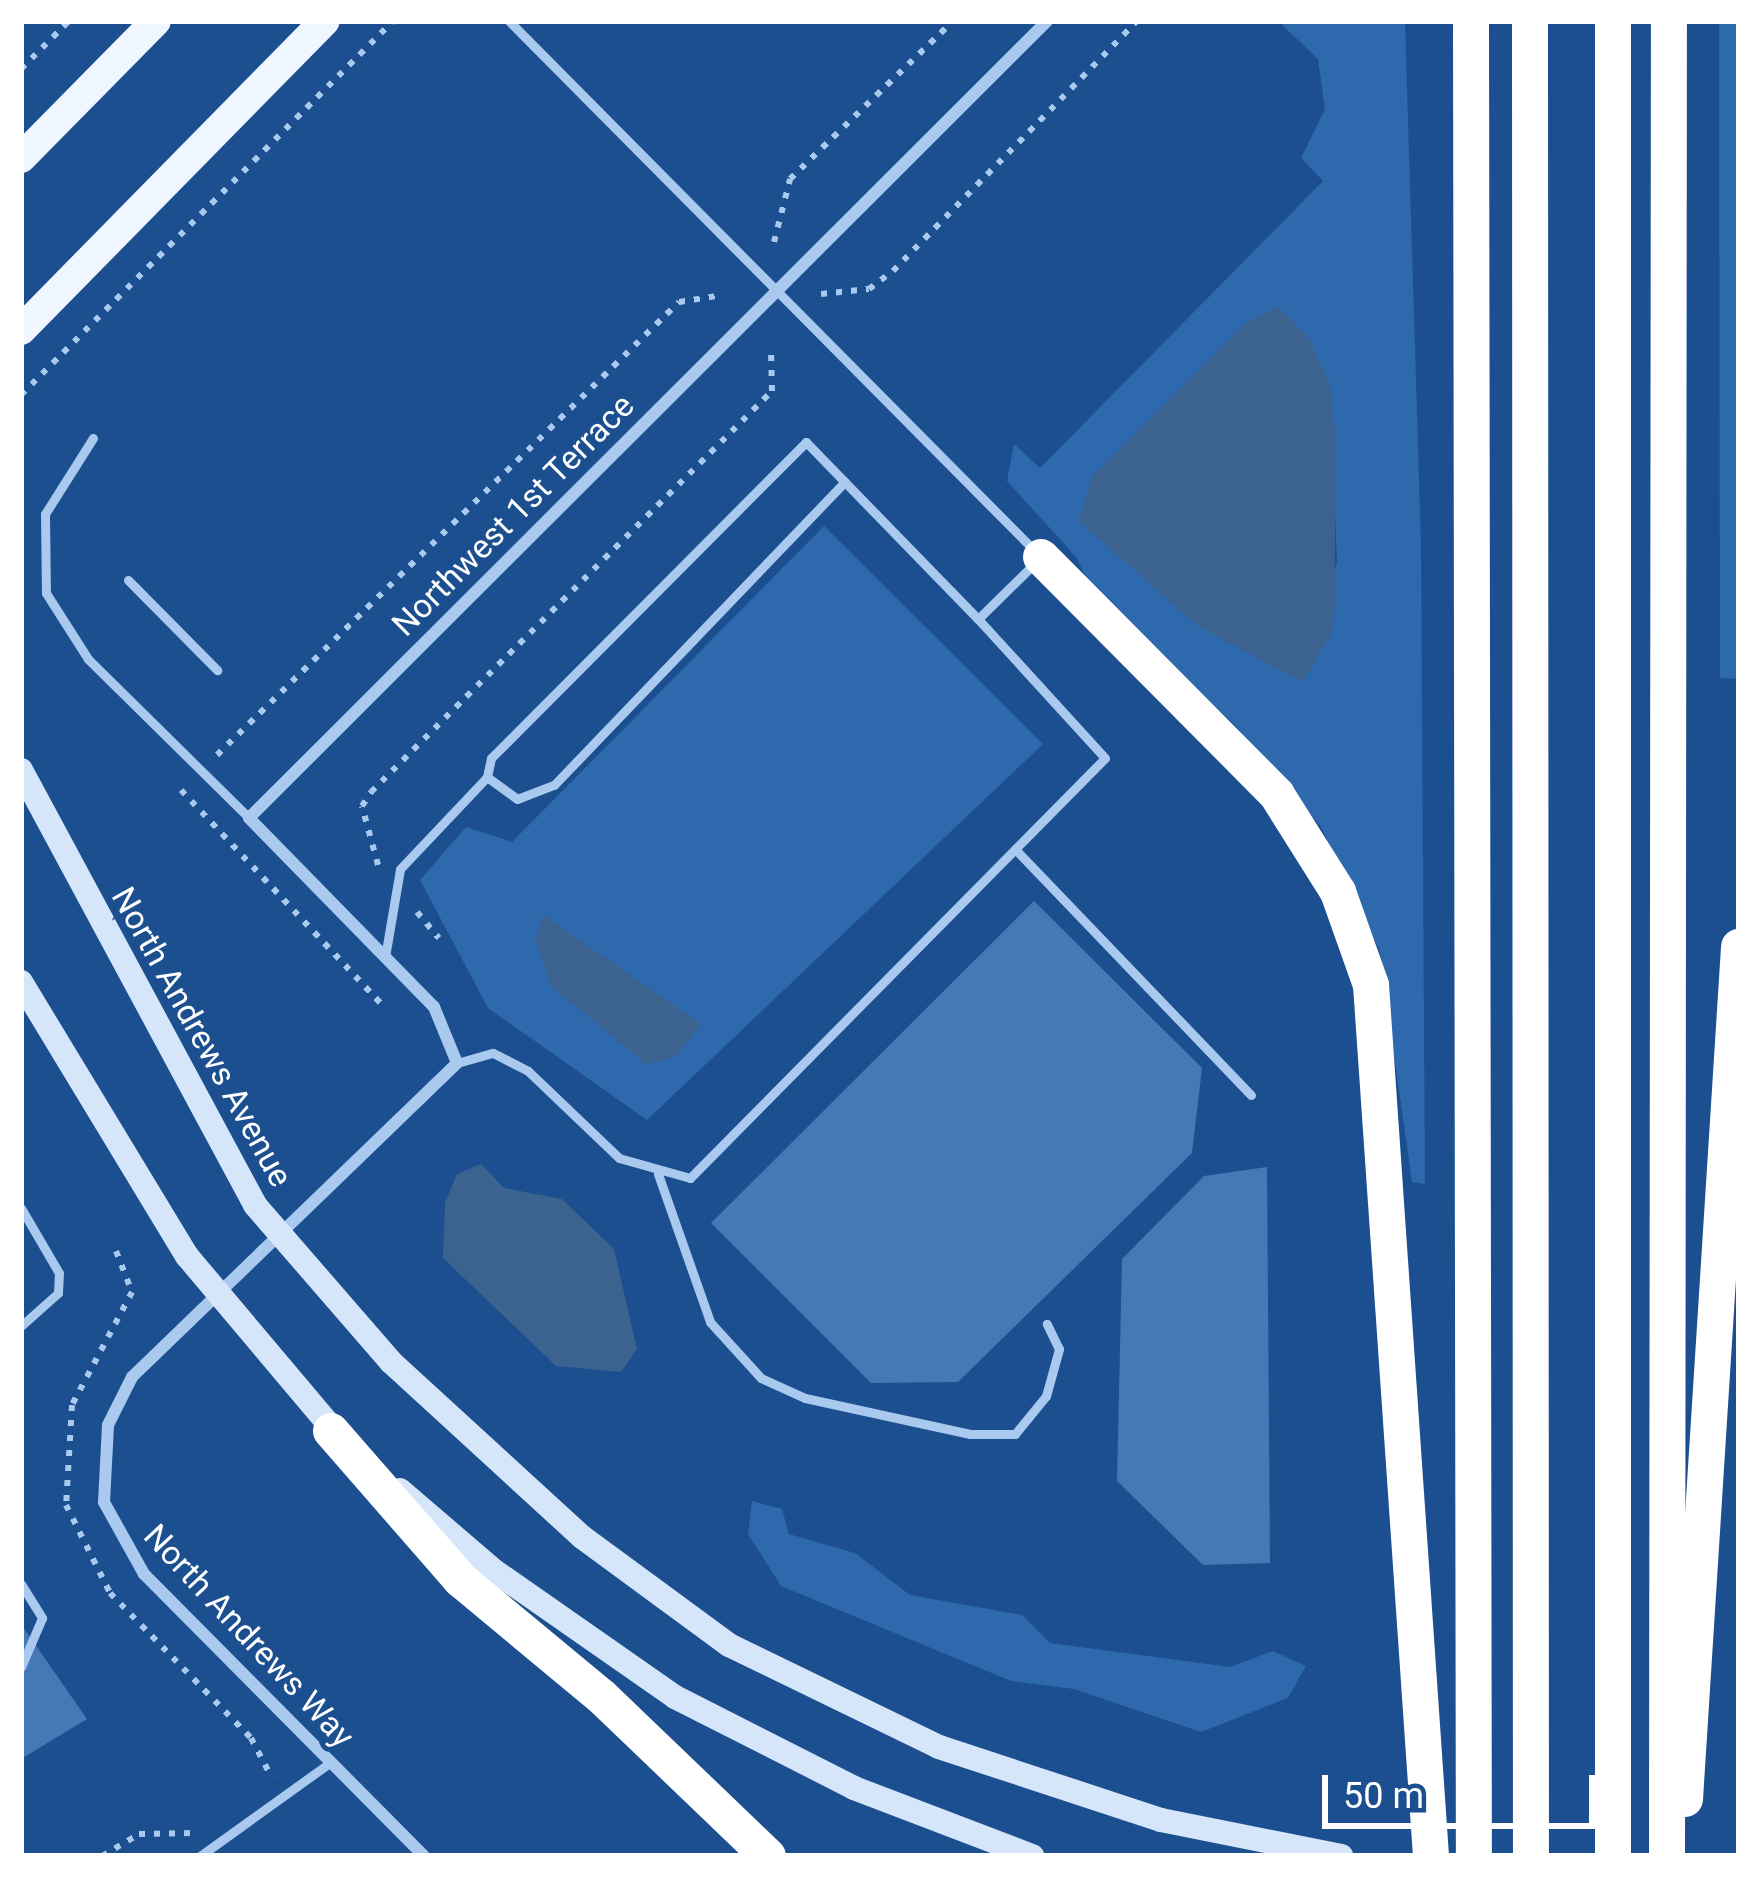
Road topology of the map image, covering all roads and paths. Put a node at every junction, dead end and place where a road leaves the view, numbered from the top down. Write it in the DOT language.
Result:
graph roads {
  1 [pos="69,21"];
  2 [pos="156,21"];
  3 [pos="325,21"];
  4 [pos="393,21"];
  5 [pos="509,21"];
  6 [pos="953,21"];
  7 [pos="1047,21"];
  8 [pos="1137,21"];
  9 [pos="1471,21"];
  10 [pos="1530,21"];
  11 [pos="1613,21"];
  12 [pos="1669,21"];
  13 [pos="21,69"];
  14 [pos="21,158"];
  15 [pos="774,242"];
  16 [pos="775,290"];
  17 [pos="821,294"];
  18 [pos="718,296"];
  19 [pos="21,330"];
  20 [pos="771,350"];
  21 [pos="21,395"];
  22 [pos="93,438"];
  23 [pos="845,482"];
  24 [pos="1041,557"];
  25 [pos="128,580"];
  26 [pos="978,619"];
  27 [pos="217,670"];
  28 [pos="216,755"];
  29 [pos="21,770"];
  30 [pos="487,777"];
  31 [pos="181,790"];
  32 [pos="249,818"];
  33 [pos="1016,848"];
  34 [pos="380,868"];
  35 [pos="413,903"];
  36 [pos="439,938"];
  37 [pos="1739,947"];
  38 [pos="385,957"];
  39 [pos="21,982"];
  40 [pos="382,1005"];
  41 [pos="457,1063"];
  42 [pos="1251,1095"];
  43 [pos="658,1174"];
  44 [pos="21,1208"];
  45 [pos="280,1237"];
  46 [pos="215,1294"];
  47 [pos="1047,1324"];
  48 [pos="21,1327"];
  49 [pos="331,1431"];
  50 [pos="21,1584"];
  51 [pos="21,1667"];
  52 [pos="331,1762"];
  53 [pos="200,1856"];
  54 [pos="424,1856"];
  55 [pos="768,1856"];
  56 [pos="1032,1856"];
  57 [pos="1341,1856"];
  58 [pos="1432,1856"];
  59 [pos="1474,1856"];
  60 [pos="1531,1856"];
  61 [pos="1613,1856"];
  62 [pos="1667,1856"];
  63 [pos="1679,1856"];
  1 -- 13 [label="path"];
  2 -- 14 [label="main road"];
  3 -- 19 [label="main road"];
  4 -- 21 [label="path"];
  5 -- 16 [label="lane"];
  6 -- 15 [label="path"];
  7 -- 16 [label="street, Northwest 1st Terrace"];
  8 -- 17 [label="path"];
  9 -- 59 [label="highway"];
  10 -- 60 [label="highway"];
  11 -- 61 [label="highway"];
  12 -- 62 [label="highway"];
  16 -- 24 [label="lane"];
  16 -- 32 [label="street, Northwest 1st Terrace"];
  18 -- 28 [label="path"];
  20 -- 34 [label="path"];
  22 -- 32 [label="lane"];
  23 -- 26 [label="lane"];
  23 -- 30 [label="lane"];
  23 -- 30 [label="lane"];
  24 -- 26 [label="lane"];
  24 -- 58 [label="highway"];
  25 -- 27 [label="lane"];
  26 -- 33 [label="lane"];
  29 -- 45 [label="main road, North Andrews Avenue"];
  30 -- 38 [label="lane"];
  31 -- 40 [label="path"];
  32 -- 38 [label="street"];
  33 -- 42 [label="lane"];
  33 -- 43 [label="lane"];
  35 -- 36 [label="path"];
  37 -- 63 [label="highway"];
  38 -- 41 [label="street"];
  39 -- 46 [label="main road"];
  41 -- 43 [label="lane"];
  41 -- 45 [label="street, North Andrews Way"];
  43 -- 47 [label="lane"];
  44 -- 48 [label="lane"];
  45 -- 46 [label="street, North Andrews Way"];
  45 -- 57 [label="main road, North Andrews Avenue"];
  46 -- 49 [label="main road"];
  46 -- 52 [label="street, North Andrews Way"];
  49 -- 55 [label="highway"];
  49 -- 56 [label="main road"];
  50 -- 51 [label="lane"];
  52 -- 53 [label="lane"];
  52 -- 54 [label="street, North Andrews Way"];
}
